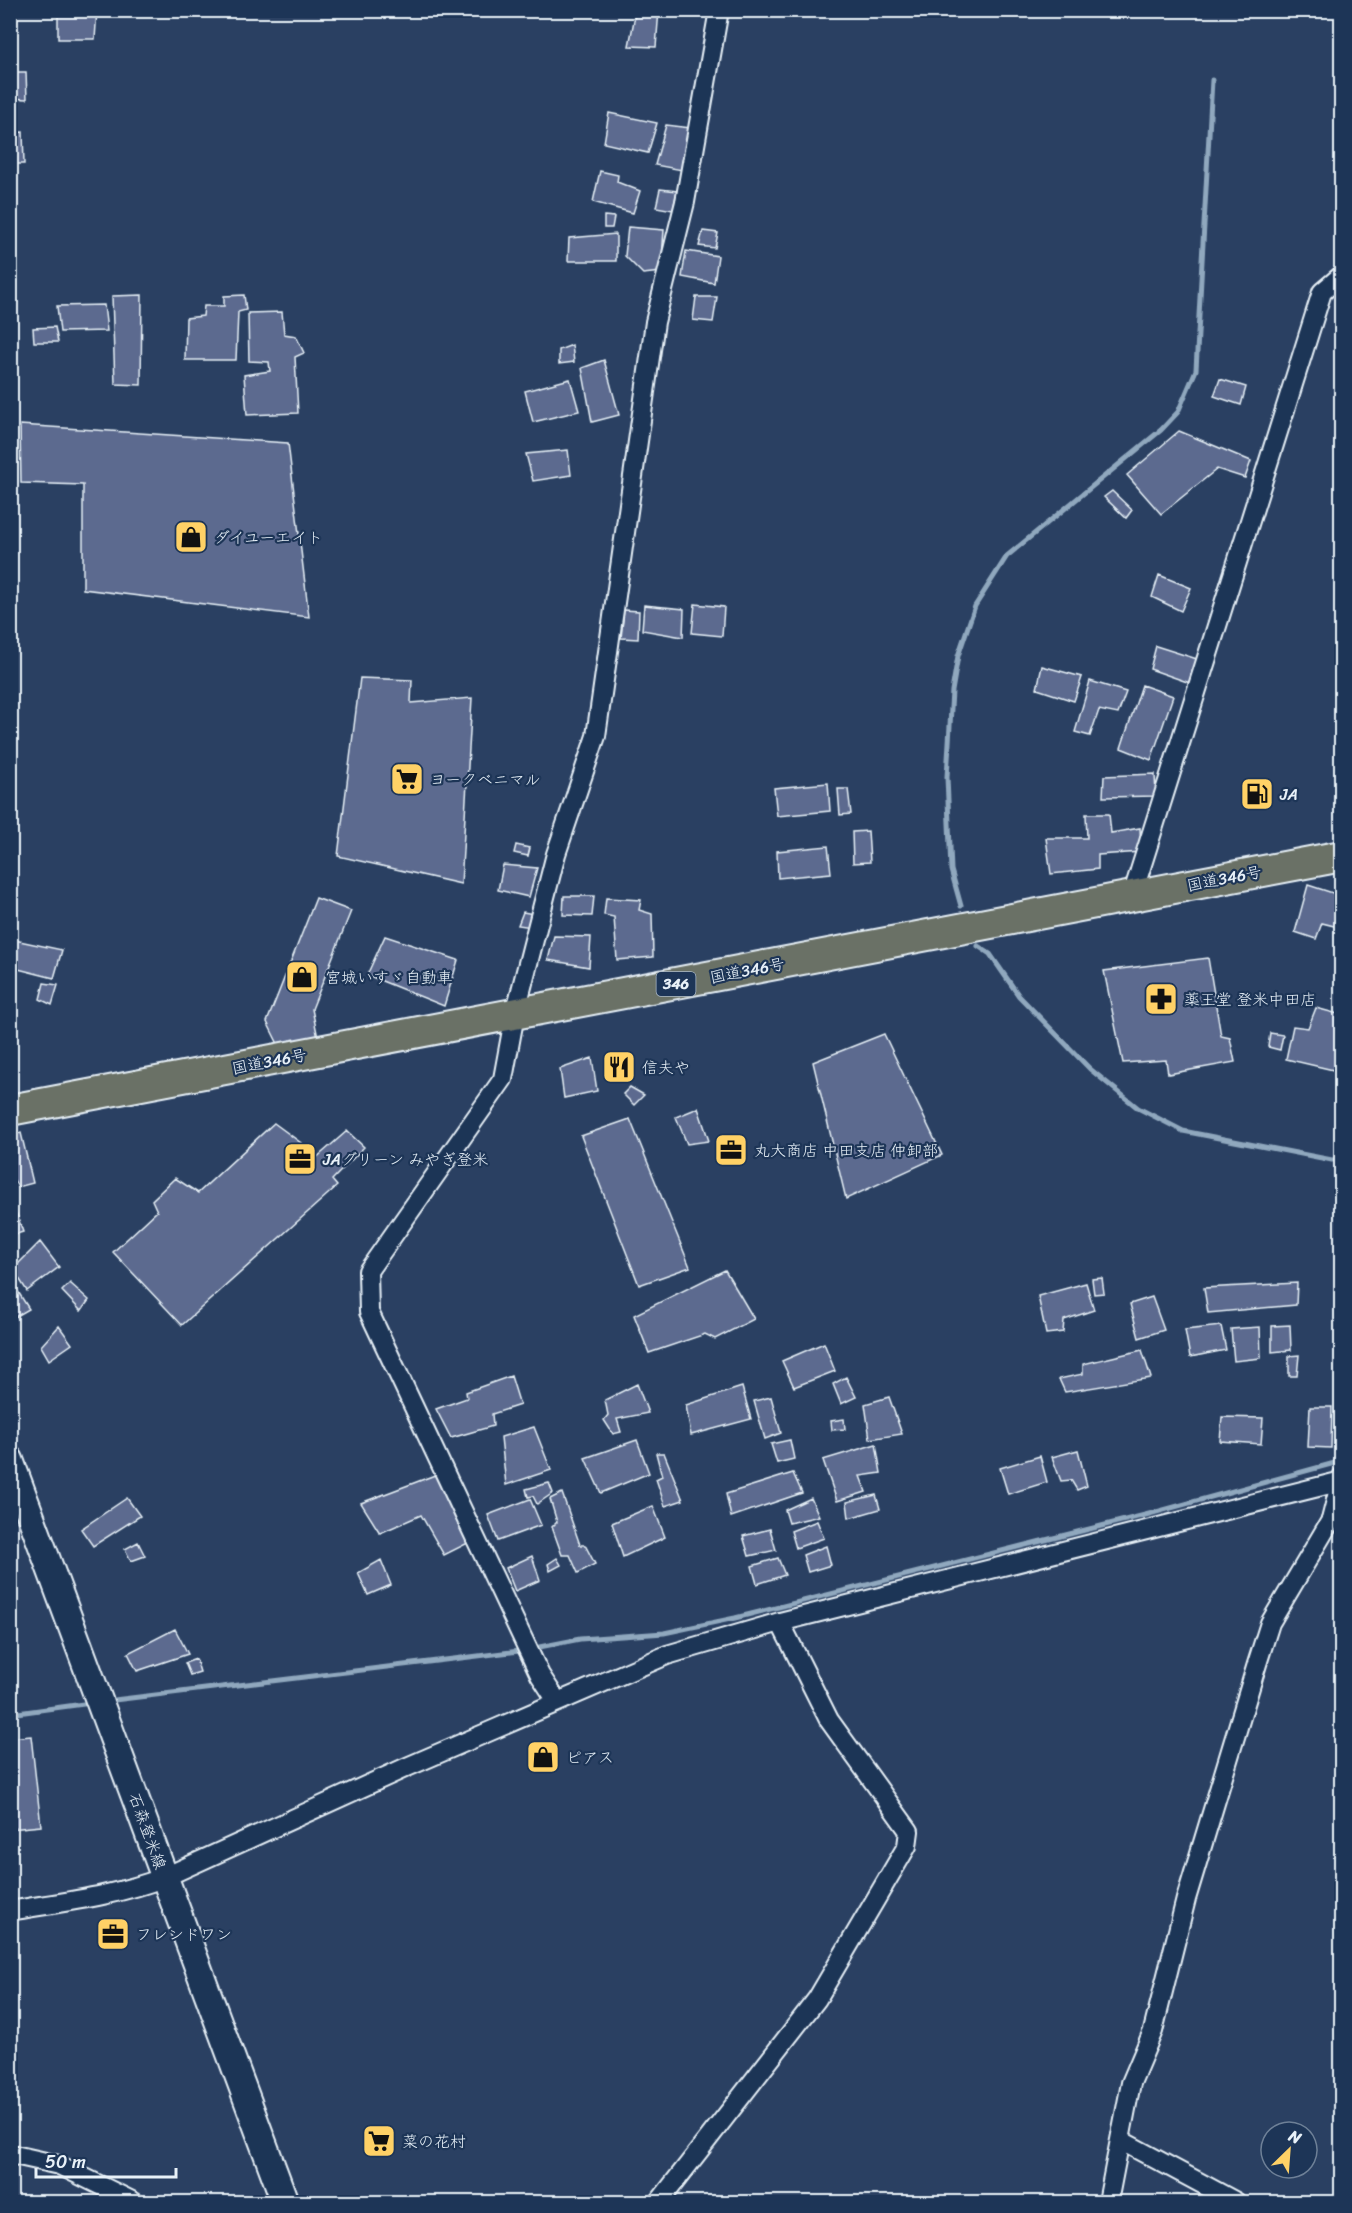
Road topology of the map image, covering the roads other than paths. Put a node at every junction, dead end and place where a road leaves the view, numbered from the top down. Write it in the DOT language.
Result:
graph roads {
  1 [pos="719,10"];
  2 [pos="1341,274"];
  3 [pos="1341,855"];
  4 [pos="1132,896"];
  5 [pos="515,1014"];
  6 [pos="10,1110"];
  7 [pos="10,1460"];
  8 [pos="1341,1480"];
  9 [pos="780,1622"];
  10 [pos="556,1701"];
  11 [pos="165,1877"];
  12 [pos="10,1911"];
  13 [pos="1120,2140"];
  14 [pos="10,2154"];
  15 [pos="134,2202"];
  16 [pos="285,2202"];
  17 [pos="660,2202"];
  18 [pos="1108,2202"];
  19 [pos="1236,2202"];
  1 -- 5 [label="street"];
  2 -- 4 [label="street"];
  3 -- 4 [label="highway, 国道346号 / 346"];
  4 -- 5 [label="highway, 国道346号 / 346"];
  5 -- 6 [label="highway, 国道346号 / 346"];
  5 -- 10 [label="street"];
  7 -- 11 [label="main road, 石森登米線"];
  8 -- 9 [label="street"];
  8 -- 13 [label="street"];
  9 -- 10 [label="street"];
  9 -- 17 [label="street"];
  10 -- 11 [label="street"];
  11 -- 12 [label="street"];
  11 -- 16 [label="main road, 石森登米線"];
  13 -- 18 [label="street"];
  13 -- 19 [label="street"];
  14 -- 15 [label="street"];
}
